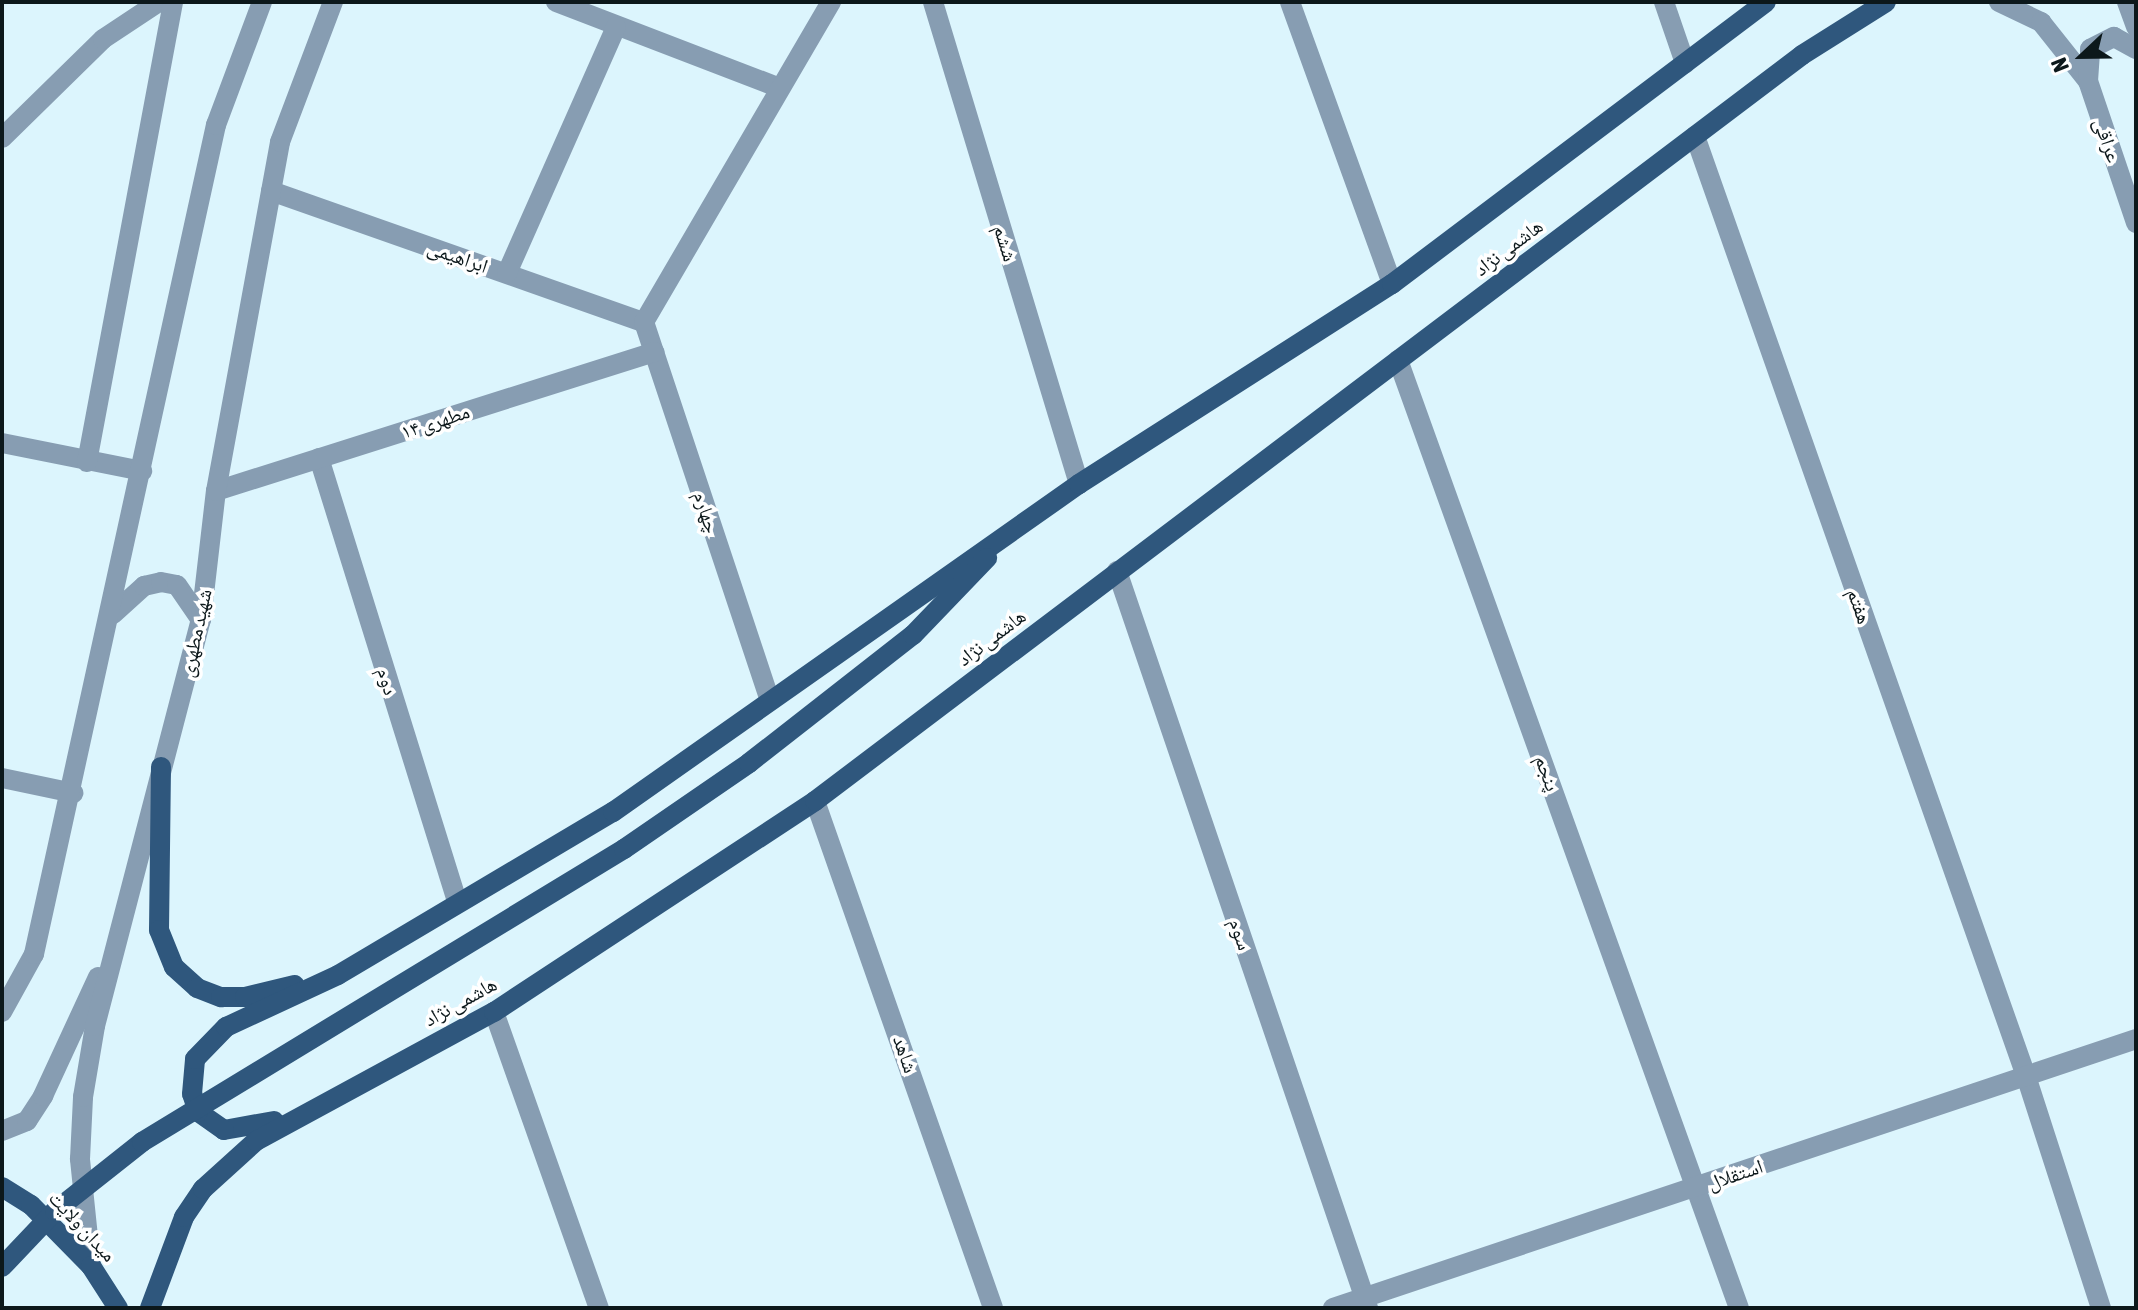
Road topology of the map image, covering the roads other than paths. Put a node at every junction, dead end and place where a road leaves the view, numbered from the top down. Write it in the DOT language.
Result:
graph roads {
  1 [pos="159,2"];
  2 [pos="173,2"];
  3 [pos="262,2"];
  4 [pos="333,2"];
  5 [pos="556,2"];
  6 [pos="831,2"];
  7 [pos="933,2"];
  8 [pos="1290,2"];
  9 [pos="1664,2"];
  10 [pos="1766,2"];
  11 [pos="1886,2"];
  12 [pos="1999,2"];
  13 [pos="2127,2"];
  14 [pos="616,27"];
  15 [pos="2136,27"];
  16 [pos="2136,49"];
  17 [pos="1685,63"];
  18 [pos="2088,81"];
  19 [pos="778,87"];
  20 [pos="1695,136"];
  21 [pos="2,138"];
  22 [pos="271,191"];
  23 [pos="2136,223"];
  24 [pos="507,273"];
  25 [pos="1392,284"];
  26 [pos="644,322"];
  27 [pos="654,352"];
  28 [pos="1398,360"];
  29 [pos="2,443"];
  30 [pos="319,458"];
  31 [pos="87,462"];
  32 [pos="142,471"];
  33 [pos="1079,484"];
  34 [pos="216,491"];
  35 [pos="1008,534"];
  36 [pos="1117,571"];
  37 [pos="111,617"];
  38 [pos="201,620"];
  39 [pos="770,701"];
  40 [pos="161,767"];
  41 [pos="2,778"];
  42 [pos="73,793"];
  43 [pos="815,801"];
  44 [pos="458,903"];
  45 [pos="116,936"];
  46 [pos="338,975"];
  47 [pos="2,1012"];
  48 [pos="494,1012"];
  49 [pos="2136,1039"];
  50 [pos="2026,1076"];
  51 [pos="311,1108"];
  52 [pos="2,1131"];
  53 [pos="1699,1185"];
  54 [pos="2,1187"];
  55 [pos="91,1266"];
  56 [pos="2,1267"];
  57 [pos="1366,1303"];
  58 [pos="118,1308"];
  59 [pos="150,1308"];
  60 [pos="599,1308"];
  61 [pos="993,1308"];
  62 [pos="1333,1308"];
  63 [pos="1739,1308"];
  64 [pos="2101,1308"];
  1 -- 21 [label="street"];
  2 -- 31 [label="street"];
  3 -- 32 [label="street"];
  4 -- 22 [label="street, شهید مطهری"];
  5 -- 14 [label="street"];
  6 -- 19 [label="street"];
  7 -- 33 [label="street, ششم"];
  8 -- 25 [label="street"];
  9 -- 17 [label="street"];
  10 -- 17 [label="main road, هاشمی نژاد"];
  11 -- 20 [label="main road, هاشمی نژاد"];
  12 -- 18 [label="street, عراقی"];
  13 -- 15 [label="street"];
  14 -- 19 [label="street"];
  14 -- 24 [label="street"];
  16 -- 18 [label="street"];
  17 -- 25 [label="main road, هاشمی نژاد"];
  18 -- 23 [label="street, عراقی"];
  19 -- 26 [label="street"];
  20 -- 28 [label="main road, هاشمی نژاد"];
  20 -- 50 [label="street, هفتم"];
  22 -- 24 [label="street, ابراهیمی"];
  22 -- 34 [label="street, شهید مطهری"];
  24 -- 26 [label="street, ابراهیمی"];
  25 -- 33 [label="main road, هاشمی نژاد"];
  26 -- 27 [label="street, چهارم"];
  27 -- 30 [label="street, مطهری ۱۴"];
  27 -- 39 [label="street, چهارم"];
  28 -- 36 [label="main road, هاشمی نژاد"];
  28 -- 53 [label="street, پنجم"];
  29 -- 31 [label="street"];
  30 -- 34 [label="street, مطهری ۱۴"];
  30 -- 44 [label="street, دوم"];
  31 -- 32 [label="street"];
  32 -- 37 [label="street"];
  33 -- 35 [label="main road, هاشمی نژاد"];
  34 -- 38 [label="street, شهید مطهری"];
  35 -- 39 [label="main road, هاشمی نژاد"];
  35 -- 56 [label="main road"];
  36 -- 43 [label="main road, هاشمی نژاد"];
  36 -- 57 [label="street, سوم"];
  37 -- 38 [label="street"];
  37 -- 42 [label="street"];
  38 -- 40 [label="street, شهید مطهری"];
  39 -- 44 [label="main road, هاشمی نژاد"];
  40 -- 45 [label="street, شهید مطهری"];
  40 -- 46 [label="main road"];
  41 -- 42 [label="street"];
  42 -- 47 [label="street"];
  43 -- 48 [label="main road, هاشمی نژاد"];
  43 -- 61 [label="street, شاهد"];
  44 -- 46 [label="main road, هاشمی نژاد"];
  45 -- 52 [label="street"];
  45 -- 55 [label="street, شهید مطهری"];
  46 -- 51 [label="main road, هاشمی نژاد"];
  48 -- 51 [label="main road, هاشمی نژاد"];
  48 -- 60 [label="street"];
  49 -- 50 [label="street, استقلال"];
  50 -- 53 [label="street, استقلال"];
  50 -- 64 [label="street, هفتم"];
  51 -- 59 [label="main road, هاشمی نژاد"];
  53 -- 57 [label="street, استقلال"];
  53 -- 63 [label="street, پنجم"];
  54 -- 55 [label="main road, میدان ولایت"];
  55 -- 58 [label="main road, میدان ولایت"];
  57 -- 62 [label="street, استقلال"];
}
